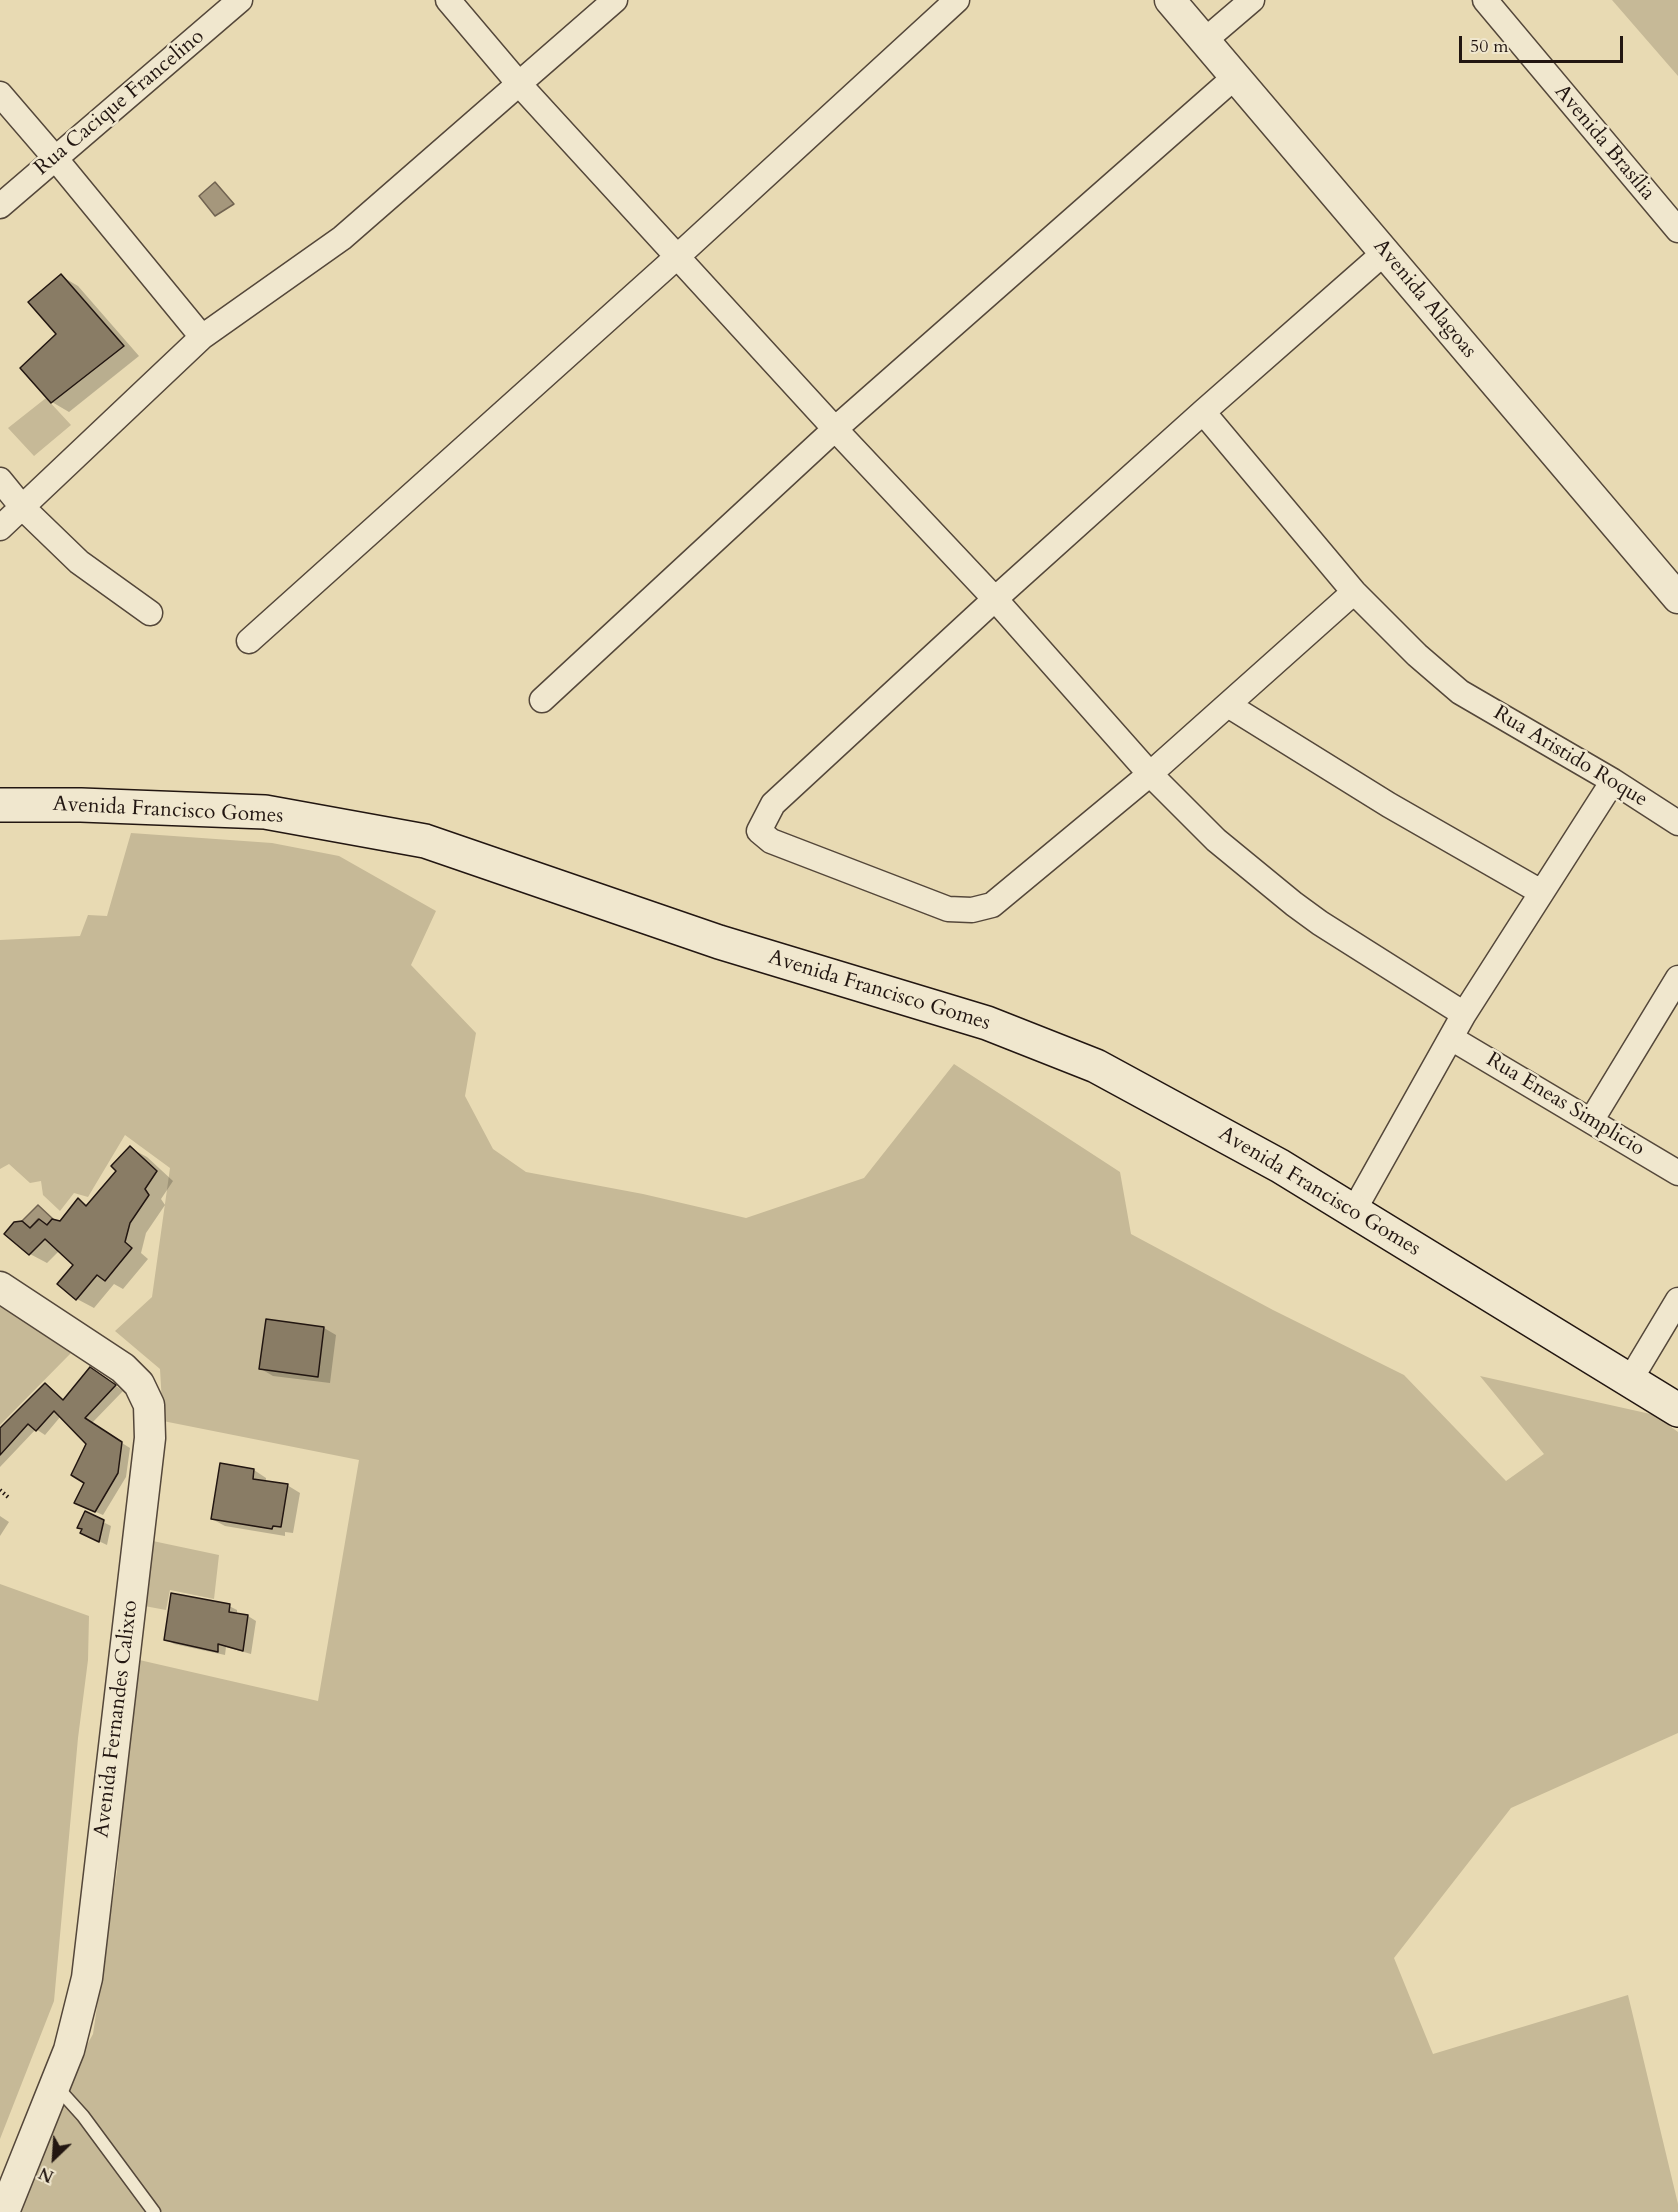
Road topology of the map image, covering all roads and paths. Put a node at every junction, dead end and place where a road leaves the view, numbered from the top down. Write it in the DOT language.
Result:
graph roads {
  1 [pos="240,0"];
  2 [pos="448,0"];
  3 [pos="615,0"];
  4 [pos="957,0"];
  5 [pos="1170,0"];
  6 [pos="1252,0"];
  7 [pos="1485,0"];
  8 [pos="1204,41"];
  9 [pos="1236,76"];
  10 [pos="520,85"];
  11 [pos="0,94"];
  12 [pos="55,158"];
  13 [pos="0,206"];
  14 [pos="1678,230"];
  15 [pos="1384,253"];
  16 [pos="678,256"];
  17 [pos="202,337"];
  18 [pos="1203,412"];
  19 [pos="835,429"];
  20 [pos="0,480"];
  21 [pos="22,507"];
  22 [pos="0,528"];
  23 [pos="1354,592"];
  24 [pos="1678,598"];
  25 [pos="995,599"];
  26 [pos="150,613"];
  27 [pos="249,641"];
  28 [pos="542,700"];
  29 [pos="1228,705"];
  30 [pos="1150,774"];
  31 [pos="1613,781"];
  32 [pos="0,805"];
  33 [pos="1678,823"];
  34 [pos="1541,892"];
  35 [pos="1678,978"];
  36 [pos="1464,1014"];
  37 [pos="1451,1038"];
  38 [pos="1591,1121"];
  39 [pos="1678,1173"];
  40 [pos="1353,1212"];
  41 [pos="0,1287"];
  42 [pos="1678,1300"];
  43 [pos="1630,1380"];
  44 [pos="1678,1410"];
  45 [pos="0,1490"];
  46 [pos="8,1497"];
  47 [pos="54,2084"];
  48 [pos="4,2212"];
  49 [pos="154,2212"];
  1 -- 12 [label="street, Rua Cacique Francelino"];
  2 -- 10 [label="street"];
  3 -- 10 [label="street"];
  4 -- 16 [label="street"];
  5 -- 8 [label="street, Avenida Alagoas"];
  6 -- 8 [label="street"];
  7 -- 14 [label="street, Avenida Brasília"];
  8 -- 9 [label="street, Avenida Alagoas"];
  9 -- 15 [label="street, Avenida Alagoas"];
  9 -- 19 [label="street"];
  10 -- 16 [label="street"];
  10 -- 17 [label="street"];
  11 -- 12 [label="street"];
  12 -- 13 [label="street, Rua Cacique Francelino"];
  12 -- 17 [label="street"];
  15 -- 18 [label="street"];
  15 -- 24 [label="street, Avenida Alagoas"];
  16 -- 19 [label="street"];
  16 -- 27 [label="street"];
  17 -- 21 [label="street"];
  18 -- 23 [label="street, Rua Aristido Roque"];
  18 -- 25 [label="street"];
  19 -- 25 [label="street"];
  19 -- 28 [label="street"];
  20 -- 21 [label="street"];
  21 -- 22 [label="street"];
  21 -- 26 [label="street"];
  23 -- 29 [label="street"];
  23 -- 31 [label="street, Rua Aristido Roque"];
  25 -- 30 [label="street"];
  25 -- 30 [label="street"];
  29 -- 30 [label="street"];
  29 -- 34 [label="street"];
  30 -- 36 [label="street"];
  31 -- 33 [label="street, Rua Aristido Roque"];
  31 -- 34 [label="street"];
  32 -- 40 [label="main road, Avenida Francisco Gomes"];
  34 -- 36 [label="street"];
  35 -- 38 [label="street"];
  36 -- 37 [label="street"];
  37 -- 38 [label="street, Rua Eneas Simplicio"];
  37 -- 40 [label="street"];
  38 -- 39 [label="street, Rua Eneas Simplicio"];
  40 -- 43 [label="main road, Avenida Francisco Gomes"];
  41 -- 47 [label="street, Avenida Fernandes Calixto"];
  42 -- 43 [label="street"];
  43 -- 44 [label="main road, Avenida Francisco Gomes"];
  45 -- 46 [label="path"];
  47 -- 48 [label="street, Avenida Fernandes Calixto"];
  47 -- 49 [label="lane"];
}
